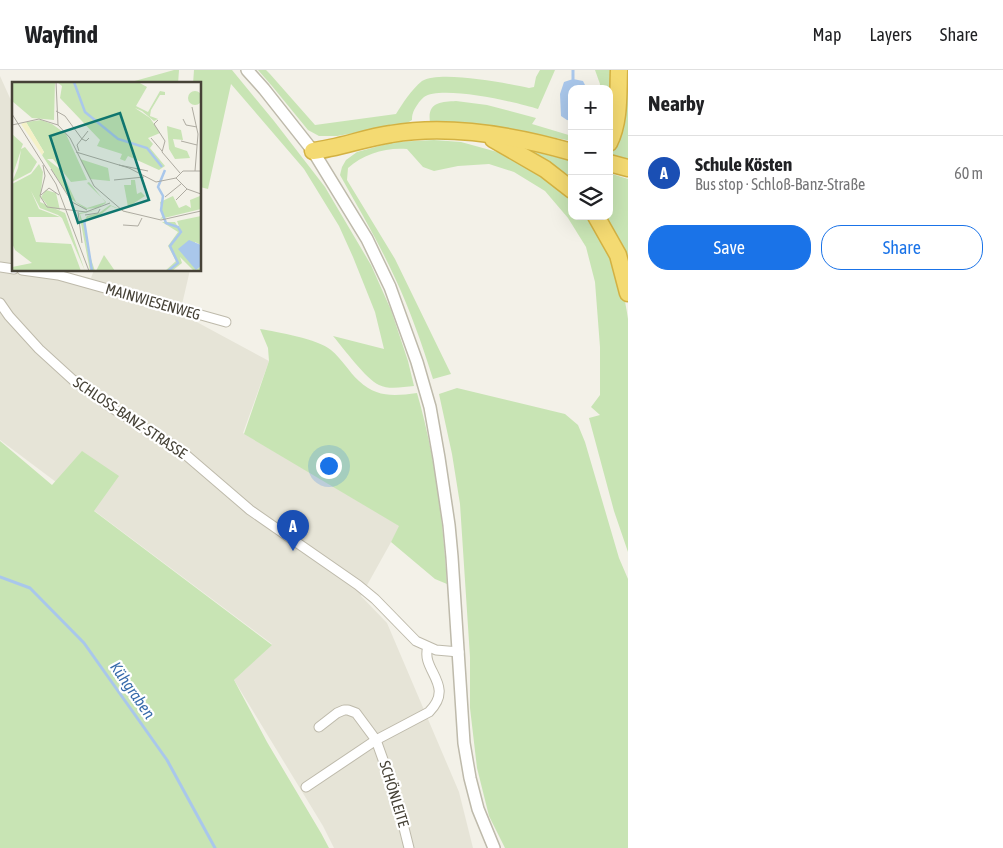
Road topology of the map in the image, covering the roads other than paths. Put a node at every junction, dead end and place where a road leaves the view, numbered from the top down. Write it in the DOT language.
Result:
graph roads {
  1 [pos="247,70"];
  2 [pos="619,70"];
  3 [pos="613,130"];
  4 [pos="482,133"];
  5 [pos="313,151"];
  6 [pos="568,151"];
  7 [pos="613,163"];
  8 [pos="628,168"];
  9 [pos="568,187"];
  10 [pos="598,220"];
  11 [pos="29,271"];
  12 [pos="628,293"];
  13 [pos="0,303"];
  14 [pos="226,322"];
  15 [pos="432,648"];
  16 [pos="459,652"];
  17 [pos="319,726"];
  18 [pos="376,740"];
  19 [pos="306,787"];
  20 [pos="409,848"];
  21 [pos="494,848"];
  1 -- 5 [label="street"];
  2 -- 3 [label="highway"];
  4 -- 5 [label="highway"];
  4 -- 6 [label="highway"];
  4 -- 9 [label="highway"];
  5 -- 16 [label="street"];
  7 -- 8 [label="highway"];
  10 -- 12 [label="highway"];
  11 -- 14 [label="street, MAINWIESENWEG"];
  13 -- 15 [label="street, SCHLOSS-BANZ-STRASSE"];
  15 -- 16 [label="street"];
  15 -- 18 [label="street, SCHÖNLEITE"];
  16 -- 21 [label="street"];
  17 -- 18 [label="street, SCHÖNLEITE"];
  18 -- 19 [label="street, SCHÖNLEITE"];
  18 -- 20 [label="street, SCHÖNLEITE"];
}
